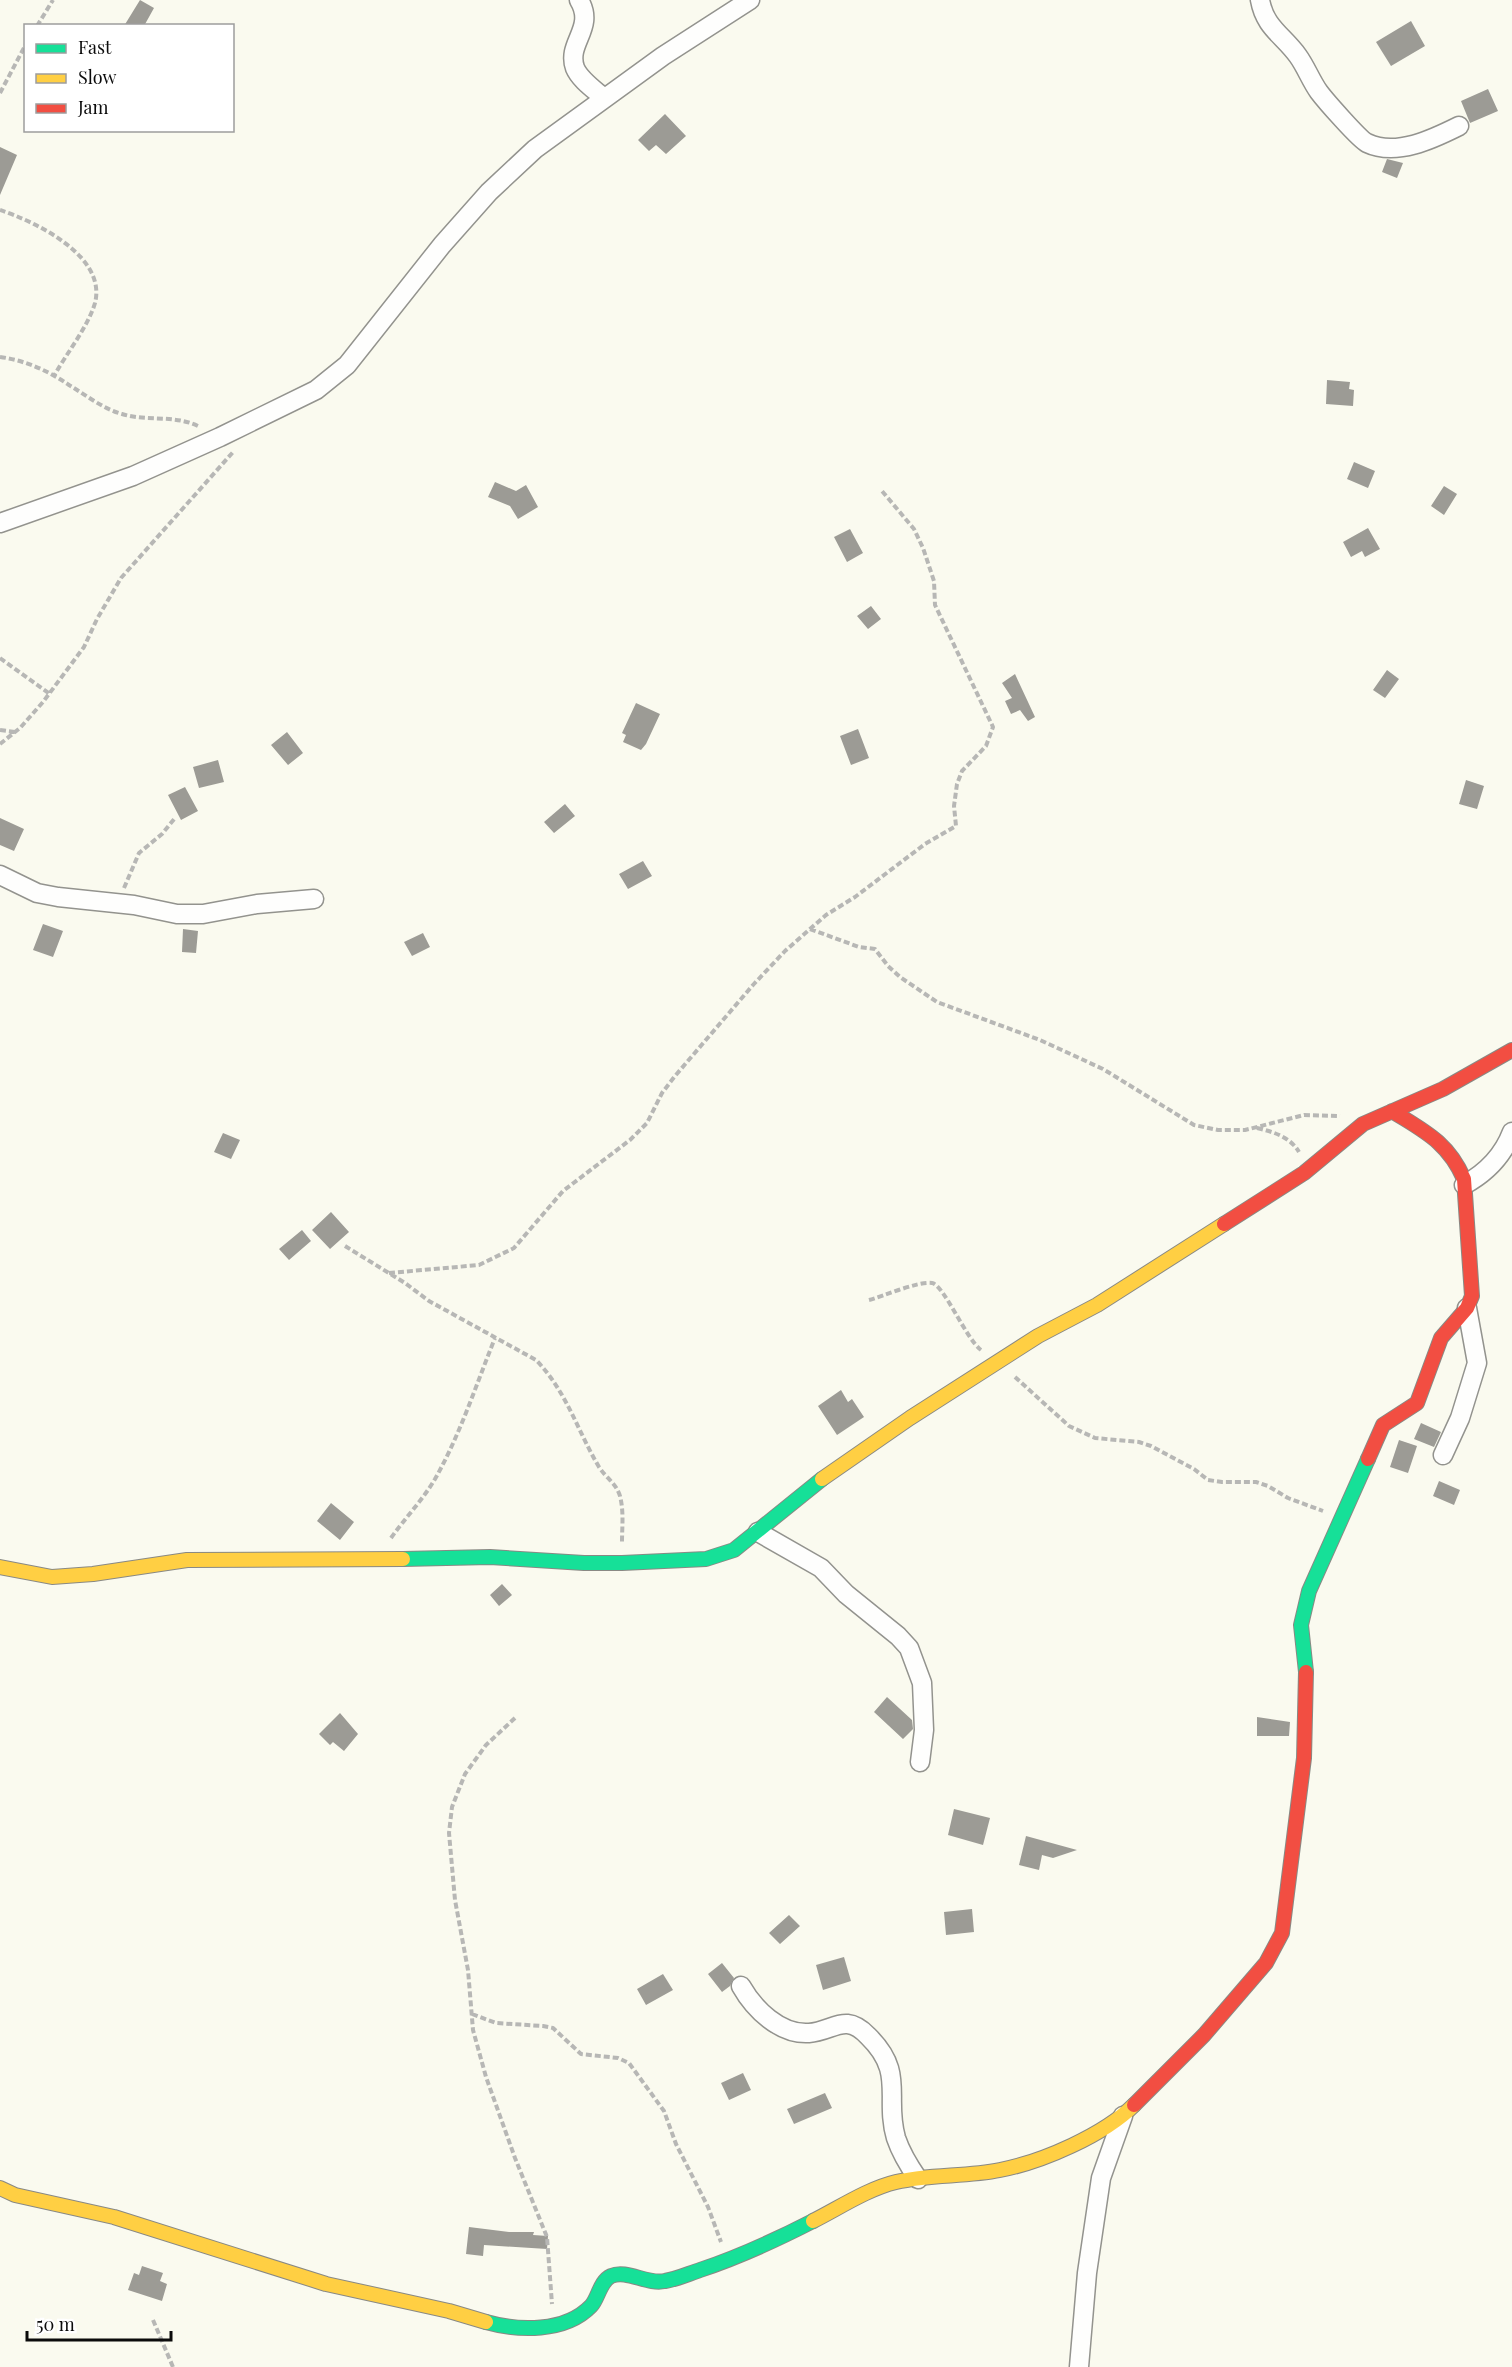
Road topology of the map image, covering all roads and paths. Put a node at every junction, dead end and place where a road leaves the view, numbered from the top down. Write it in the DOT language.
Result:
graph roads {
  1 [pos="53,0"];
  2 [pos="579,0"];
  3 [pos="750,0"];
  4 [pos="1260,0"];
  5 [pos="38,24"];
  6 [pos="24,48"];
  7 [pos="0,93"];
  8 [pos="604,98"];
  9 [pos="1459,126"];
  10 [pos="0,210"];
  11 [pos="0,357"];
  12 [pos="54,376"];
  13 [pos="251,422"];
  14 [pos="220,437"];
  15 [pos="882,491"];
  16 [pos="0,523"];
  17 [pos="0,658"];
  18 [pos="50,694"];
  19 [pos="0,730"];
  20 [pos="16,732"];
  21 [pos="0,744"];
  22 [pos="176,818"];
  23 [pos="0,875"];
  24 [pos="314,899"];
  25 [pos="120,903"];
  26 [pos="810,929"];
  27 [pos="1512,1050"];
  28 [pos="1392,1111"];
  29 [pos="1363,1124"];
  30 [pos="1255,1127"];
  31 [pos="1512,1132"];
  32 [pos="1304,1173"];
  33 [pos="1464,1185"];
  34 [pos="345,1246"];
  35 [pos="389,1273"];
  36 [pos="869,1300"];
  37 [pos="1467,1308"];
  38 [pos="495,1338"];
  39 [pos="998,1362"];
  40 [pos="1443,1455"];
  41 [pos="1343,1517"];
  42 [pos="758,1532"];
  43 [pos="369,1559"];
  44 [pos="627,1563"];
  45 [pos="0,1567"];
  46 [pos="515,1718"];
  47 [pos="920,1761"];
  48 [pos="741,1986"];
  49 [pos="471,2014"];
  50 [pos="1123,2116"];
  51 [pos="918,2179"];
  52 [pos="0,2188"];
  53 [pos="727,2260"];
  54 [pos="153,2320"];
  55 [pos="549,2326"];
  56 [pos="173,2367"];
  57 [pos="1079,2367"];
  1 -- 5 [label="path"];
  2 -- 8 [label="street"];
  3 -- 8 [label="street"];
  4 -- 9 [label="street"];
  6 -- 7 [label="path"];
  8 -- 13 [label="street"];
  10 -- 12 [label="path"];
  11 -- 12 [label="path"];
  12 -- 14 [label="path"];
  13 -- 14 [label="street"];
  13 -- 18 [label="path"];
  14 -- 16 [label="street"];
  15 -- 26 [label="path"];
  17 -- 18 [label="path"];
  18 -- 20 [label="path"];
  19 -- 20 [label="path"];
  20 -- 21 [label="path"];
  22 -- 25 [label="path"];
  23 -- 25 [label="street"];
  24 -- 25 [label="street"];
  26 -- 30 [label="path"];
  26 -- 35 [label="path"];
  27 -- 28 [label="street"];
  28 -- 29 [label="street"];
  28 -- 33 [label="street"];
  29 -- 30 [label="path"];
  29 -- 32 [label="street"];
  30 -- 32 [label="path"];
  31 -- 33 [label="street"];
  32 -- 39 [label="street"];
  33 -- 37 [label="street"];
  34 -- 35 [label="path"];
  35 -- 38 [label="path"];
  36 -- 39 [label="path"];
  37 -- 40 [label="street"];
  37 -- 41 [label="street"];
  38 -- 43 [label="path"];
  38 -- 44 [label="path"];
  39 -- 41 [label="path"];
  39 -- 42 [label="street"];
  41 -- 50 [label="street"];
  42 -- 44 [label="street"];
  42 -- 47 [label="street"];
  43 -- 44 [label="street"];
  43 -- 45 [label="street"];
  46 -- 49 [label="path"];
  48 -- 51 [label="street"];
  49 -- 53 [label="path"];
  49 -- 55 [label="path"];
  50 -- 51 [label="street"];
  50 -- 57 [label="street"];
  51 -- 53 [label="street"];
  52 -- 55 [label="street"];
  53 -- 55 [label="street"];
  54 -- 56 [label="path"];
}
